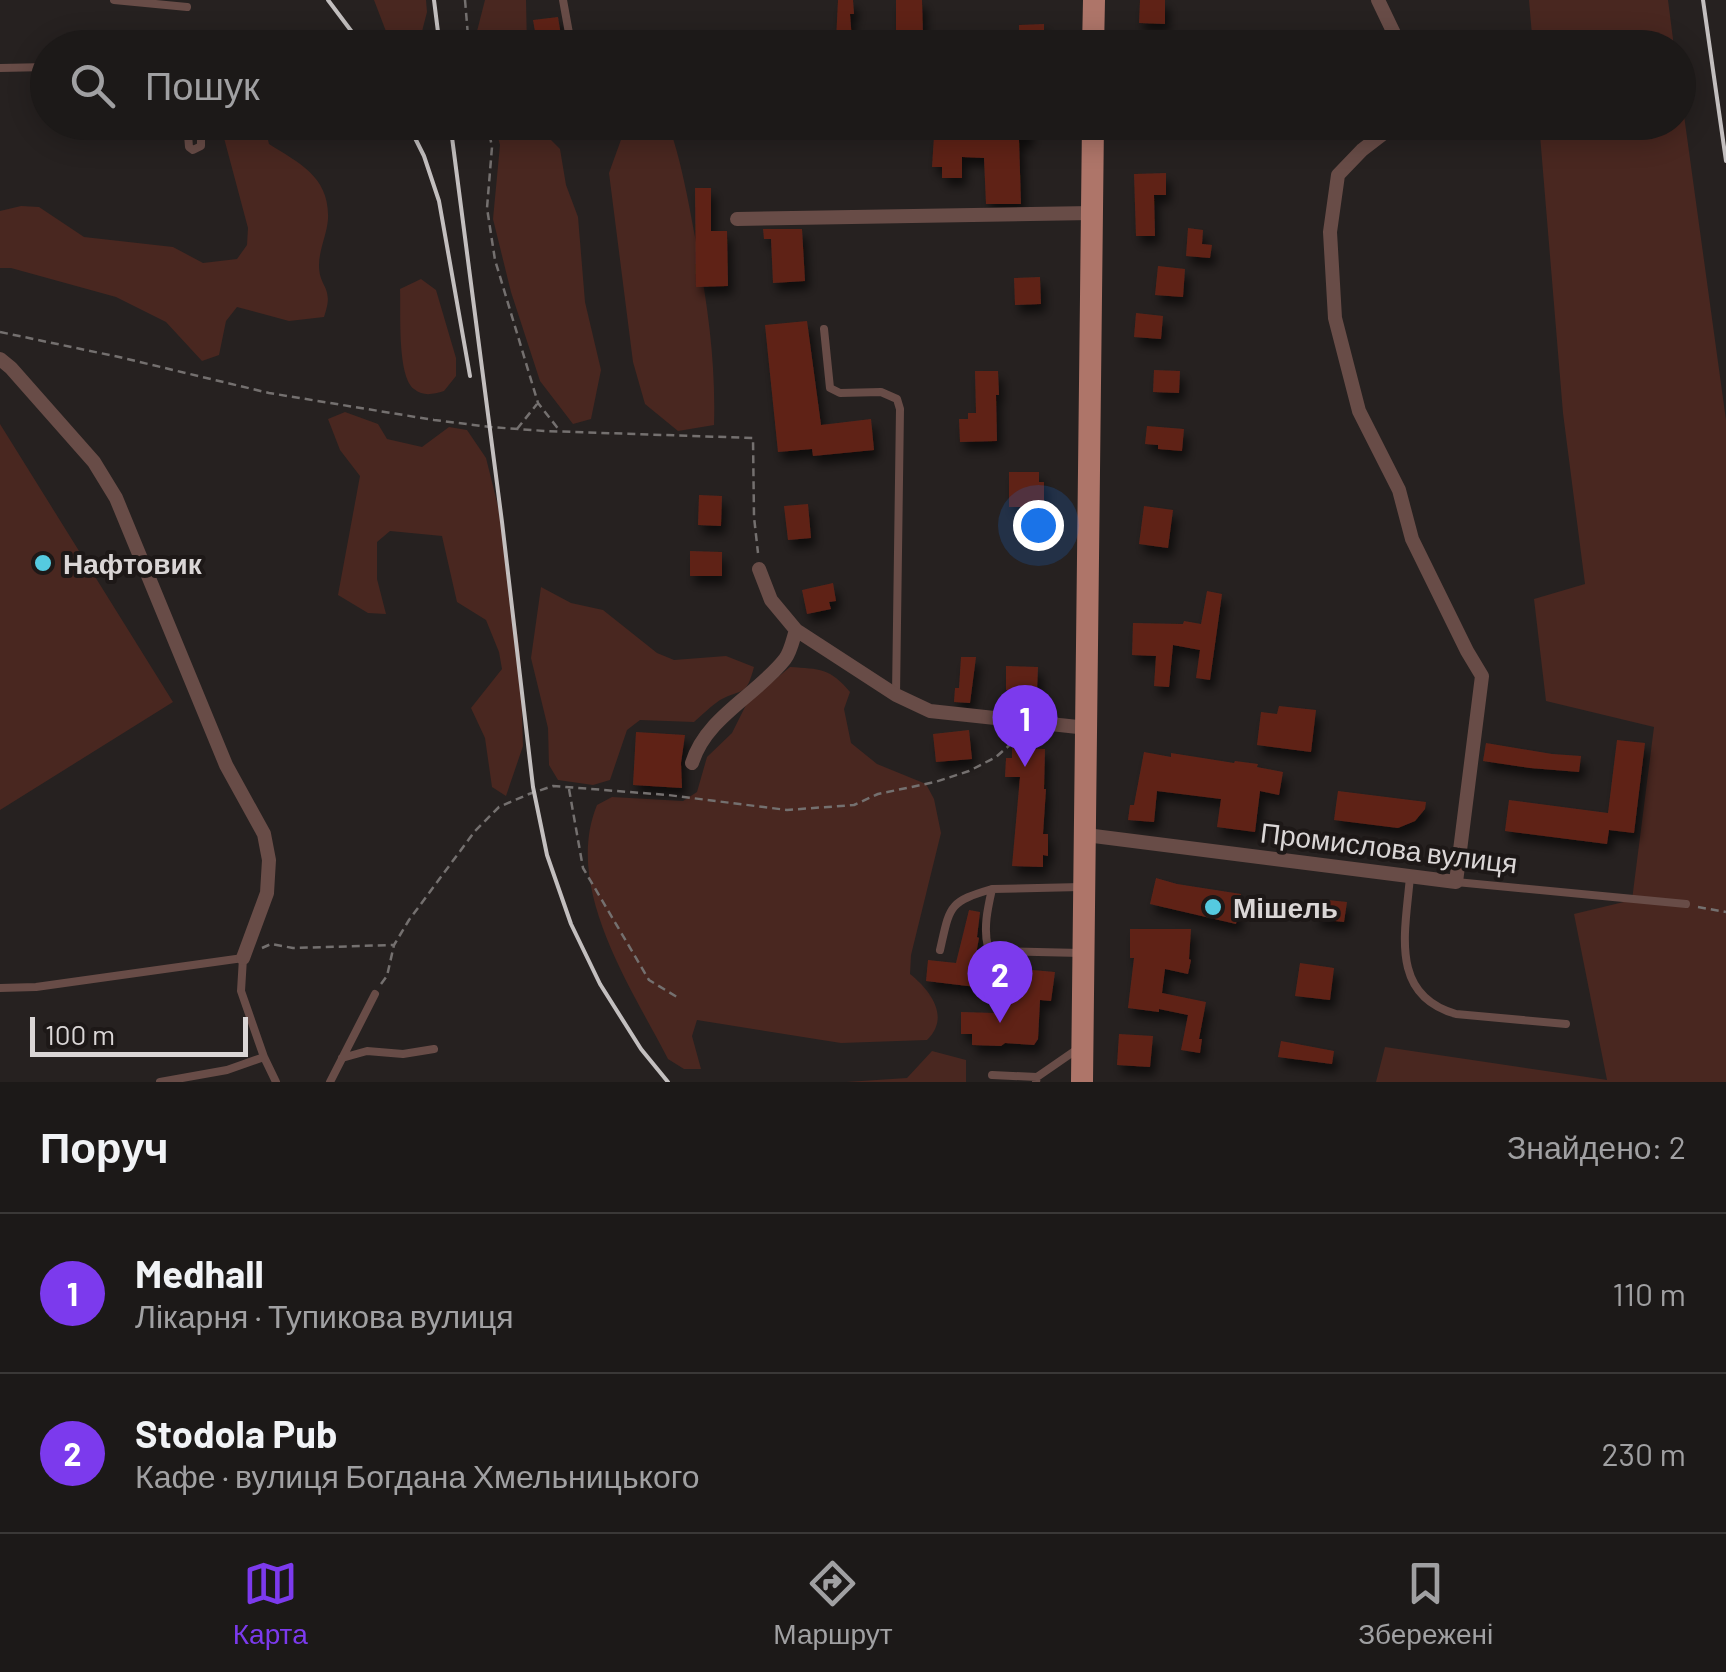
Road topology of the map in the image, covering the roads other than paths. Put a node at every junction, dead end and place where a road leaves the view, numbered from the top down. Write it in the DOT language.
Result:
graph roads {
  1 [pos="114,0"];
  2 [pos="563,0"];
  3 [pos="1094,0"];
  4 [pos="1378,0"];
  5 [pos="187,7"];
  6 [pos="568,30"];
  7 [pos="1093,30"];
  8 [pos="1394,30"];
  9 [pos="30,67"];
  10 [pos="0,68"];
  11 [pos="188,140"];
  12 [pos="201,140"];
  13 [pos="1093,140"];
  14 [pos="1375,140"];
  15 [pos="1092,213"];
  16 [pos="737,219"];
  17 [pos="824,329"];
  18 [pos="0,359"];
  19 [pos="759,569"];
  20 [pos="796,630"];
  21 [pos="896,695"];
  22 [pos="1087,728"];
  23 [pos="692,762"];
  24 [pos="1086,834"];
  25 [pos="1410,876"];
  26 [pos="1456,882"];
  27 [pos="1085,887"];
  28 [pos="992,889"];
  29 [pos="1686,904"];
  30 [pos="940,950"];
  31 [pos="1084,953"];
  32 [pos="243,958"];
  33 [pos="0,988"];
  34 [pos="374,994"];
  35 [pos="1566,1024"];
  36 [pos="1083,1046"];
  37 [pos="434,1049"];
  38 [pos="264,1057"];
  39 [pos="342,1058"];
  40 [pos="992,1075"];
  41 [pos="1036,1080"];
  42 [pos="160,1082"];
  43 [pos="276,1082"];
  44 [pos="330,1082"];
  45 [pos="1082,1082"];
  1 -- 5 [label="lane"];
  2 -- 6 [label="lane"];
  3 -- 7 [label="main road"];
  4 -- 8 [label="street"];
  9 -- 10 [label="lane"];
  11 -- 12 [label="lane"];
  13 -- 15 [label="main road"];
  14 -- 26 [label="street"];
  15 -- 16 [label="street"];
  15 -- 22 [label="main road"];
  17 -- 21 [label="lane"];
  18 -- 32 [label="street"];
  19 -- 20 [label="street"];
  20 -- 21 [label="street"];
  20 -- 23 [label="street"];
  21 -- 22 [label="street"];
  22 -- 24 [label="main road"];
  24 -- 25 [label="street, Промислова вулиця"];
  24 -- 27 [label="main road"];
  25 -- 26 [label="street, Промислова вулиця"];
  25 -- 35 [label="lane"];
  26 -- 29 [label="lane, Промислова вулиця"];
  27 -- 28 [label="lane"];
  27 -- 31 [label="main road"];
  28 -- 30 [label="lane"];
  28 -- 31 [label="lane"];
  31 -- 36 [label="main road"];
  32 -- 33 [label="lane"];
  32 -- 38 [label="lane"];
  34 -- 39 [label="lane"];
  36 -- 41 [label="lane"];
  36 -- 45 [label="main road"];
  37 -- 39 [label="lane"];
  38 -- 42 [label="lane"];
  38 -- 43 [label="lane"];
  39 -- 44 [label="lane"];
  40 -- 41 [label="lane"];
}
